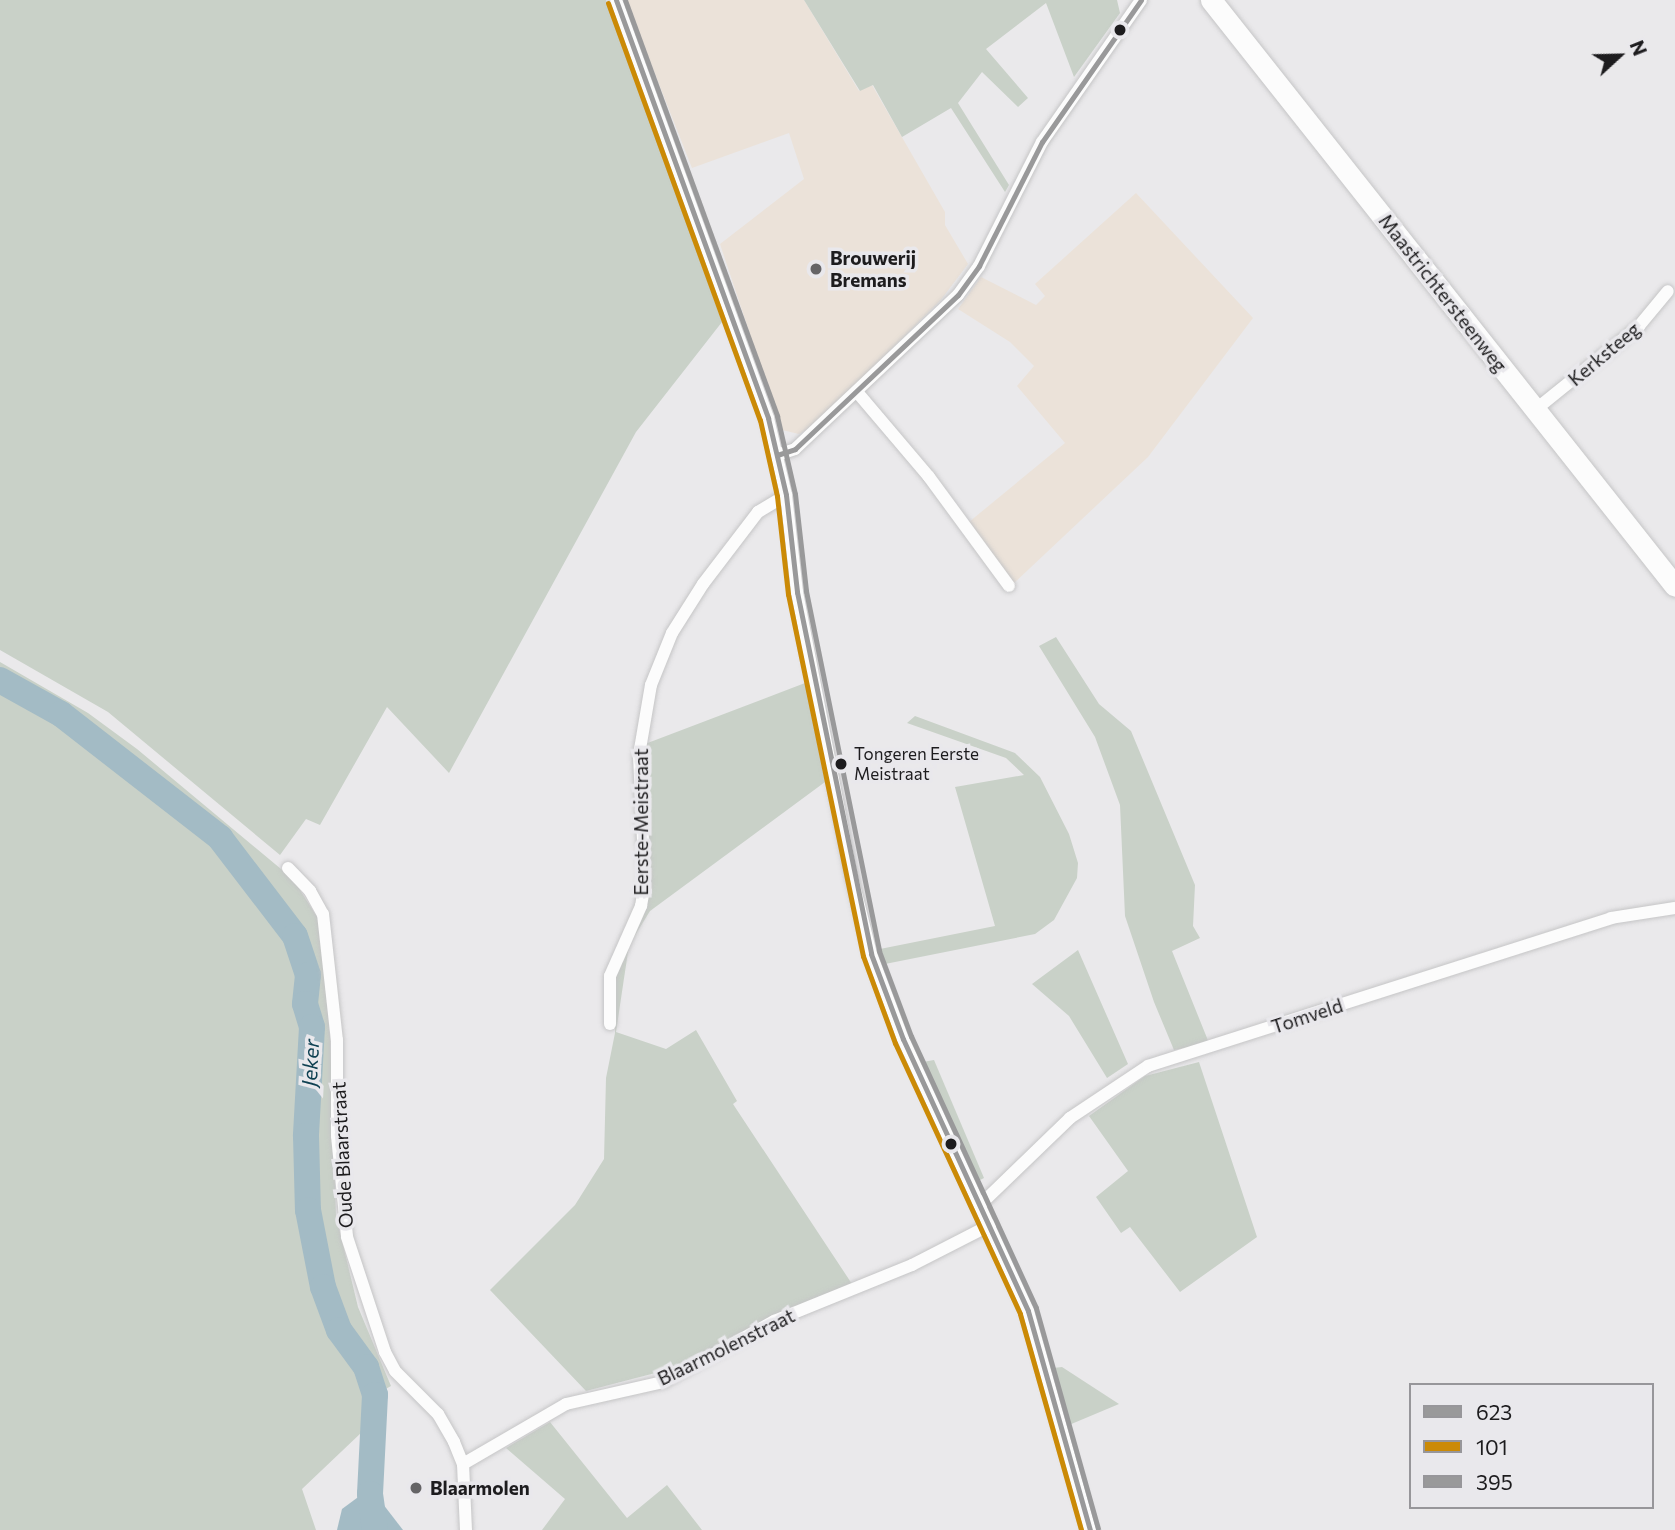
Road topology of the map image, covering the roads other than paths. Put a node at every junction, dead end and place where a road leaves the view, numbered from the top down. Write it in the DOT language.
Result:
graph roads {
  1 [pos="616,0"];
  2 [pos="1141,0"];
  3 [pos="1211,0"];
  4 [pos="1668,291"];
  5 [pos="857,392"];
  6 [pos="1535,410"];
  7 [pos="777,455"];
  8 [pos="786,495"];
  9 [pos="1009,586"];
  10 [pos="1675,586"];
  11 [pos="288,868"];
  12 [pos="1675,908"];
  13 [pos="610,1024"];
  14 [pos="981,1204"];
  15 [pos="989,1226"];
  16 [pos="463,1465"];
  17 [pos="466,1530"];
  18 [pos="1090,1530"];
  1 -- 7 [label="street"];
  2 -- 5 [label="street"];
  3 -- 6 [label="main road, Maastrichtersteenweg"];
  4 -- 6 [label="street, Kerksteeg"];
  5 -- 7 [label="street"];
  5 -- 9 [label="street"];
  6 -- 10 [label="main road, Maastrichtersteenweg"];
  7 -- 8 [label="street"];
  8 -- 13 [label="street, Eerste-Meistraat"];
  8 -- 14 [label="street"];
  11 -- 16 [label="street, Oude Blaarstraat"];
  12 -- 14 [label="street, Tomveld"];
  14 -- 15 [label="street"];
  15 -- 16 [label="street, Blaarmolenstraat"];
  15 -- 18 [label="street"];
  16 -- 17 [label="street"];
}
